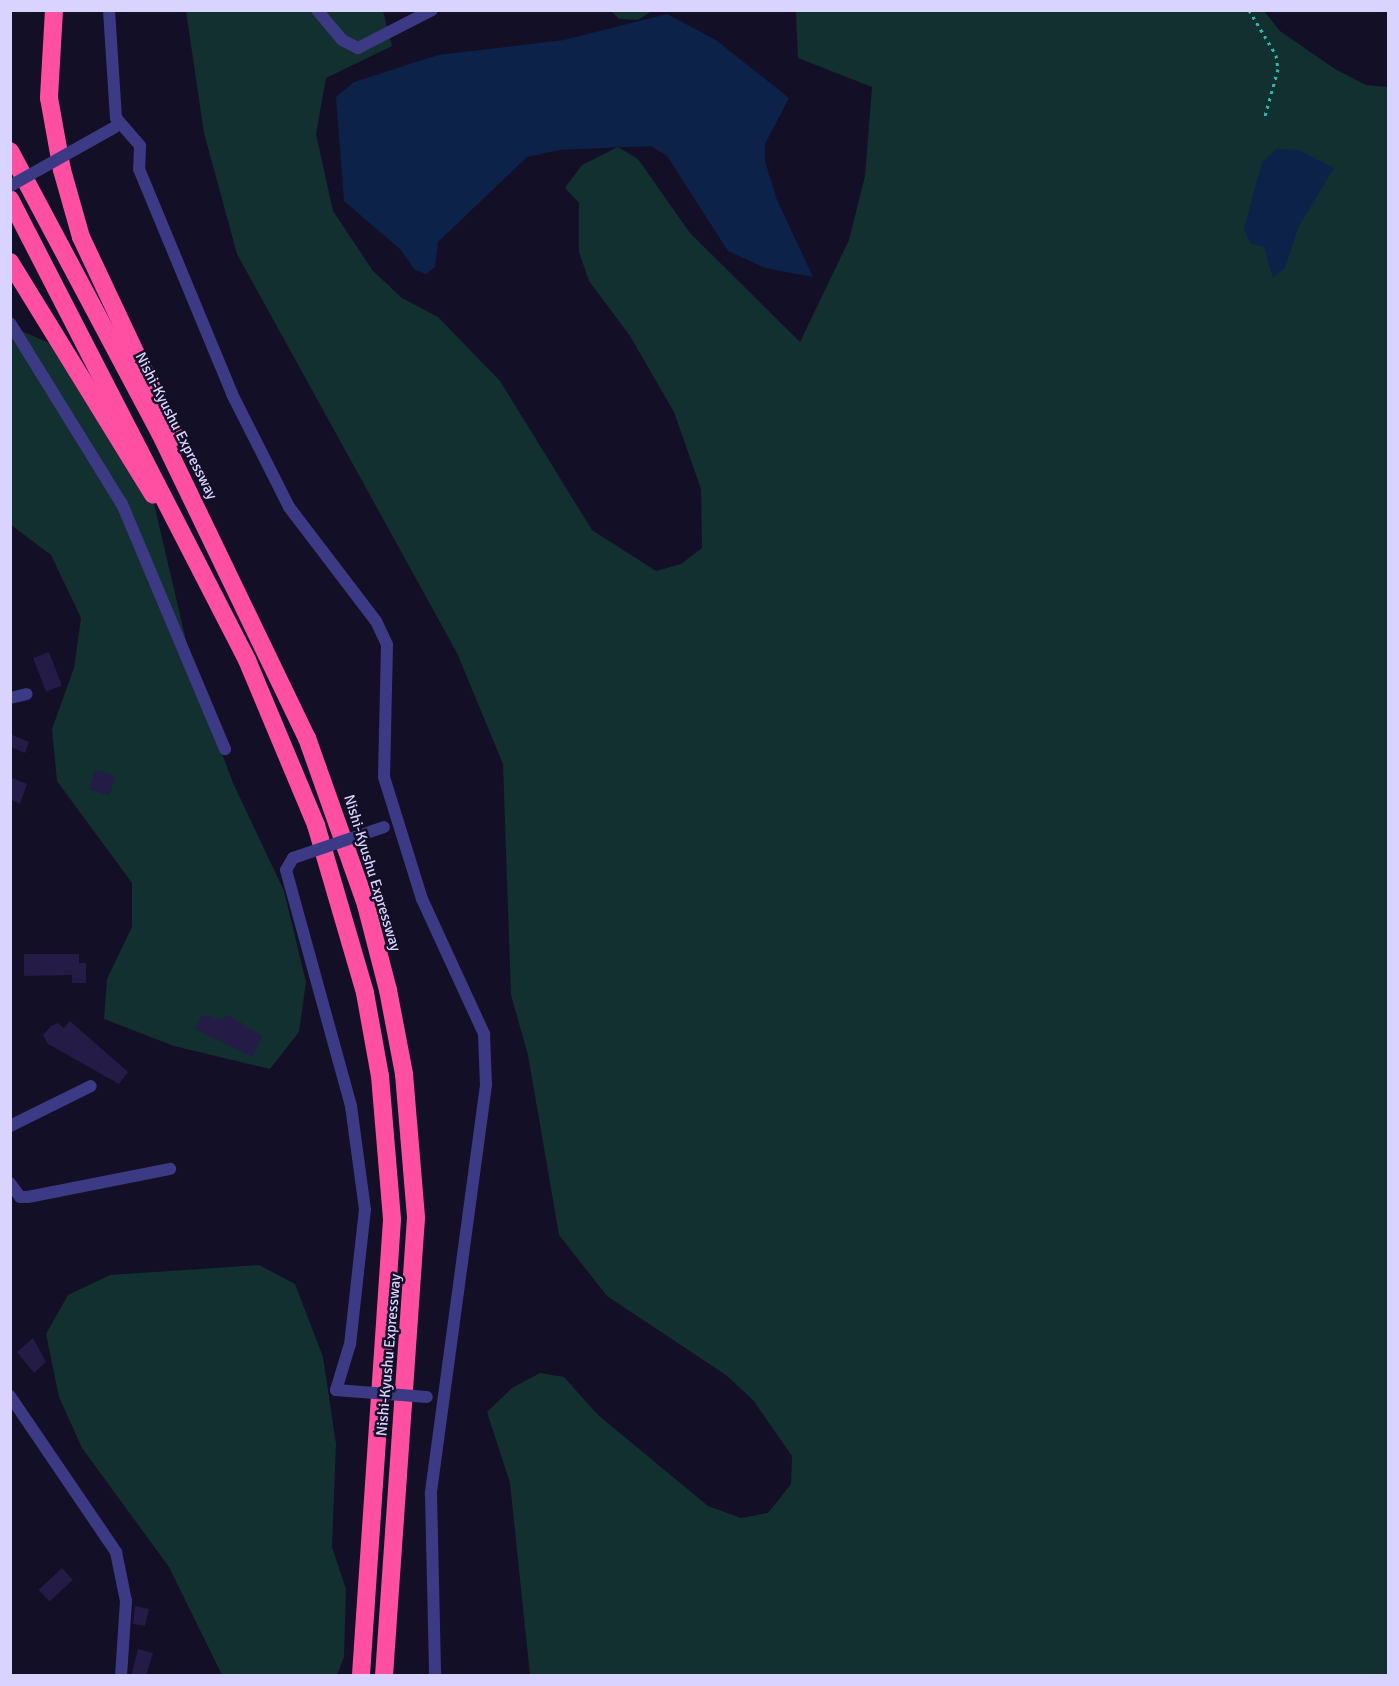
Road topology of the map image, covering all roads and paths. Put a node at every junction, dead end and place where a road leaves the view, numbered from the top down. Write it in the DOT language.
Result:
graph roads {
  1 [pos="54,10"];
  2 [pos="109,10"];
  3 [pos="318,10"];
  4 [pos="432,10"];
  5 [pos="1249,10"];
  6 [pos="1265,116"];
  7 [pos="119,125"];
  8 [pos="10,151"];
  9 [pos="10,186"];
  10 [pos="10,199"];
  11 [pos="10,262"];
  12 [pos="10,323"];
  13 [pos="222,557"];
  14 [pos="201,568"];
  15 [pos="27,694"];
  16 [pos="10,698"];
  17 [pos="225,749"];
  18 [pos="390,825"];
  19 [pos="91,1086"];
  20 [pos="10,1126"];
  21 [pos="170,1169"];
  22 [pos="10,1183"];
  23 [pos="10,1396"];
  24 [pos="445,1397"];
  25 [pos="121,1676"];
  26 [pos="361,1676"];
  27 [pos="384,1676"];
  28 [pos="435,1676"];
  1 -- 13 [label="highway"];
  2 -- 7 [label="street"];
  3 -- 4 [label="street"];
  5 -- 6 [label="path"];
  7 -- 9 [label="street, bridge"];
  7 -- 18 [label="street"];
  8 -- 13 [label="highway, Nishi-Kyushu Expressway"];
  10 -- 14 [label="highway, Nishi-Kyushu Expressway"];
  11 -- 14 [label="highway"];
  12 -- 17 [label="street"];
  13 -- 27 [label="highway, Nishi-Kyushu Expressway"];
  14 -- 26 [label="highway, Nishi-Kyushu Expressway"];
  15 -- 16 [label="street"];
  18 -- 24 [label="street"];
  18 -- 24 [label="street, bridge"];
  19 -- 20 [label="street"];
  21 -- 22 [label="street"];
  23 -- 25 [label="street"];
  24 -- 28 [label="street"];
}
